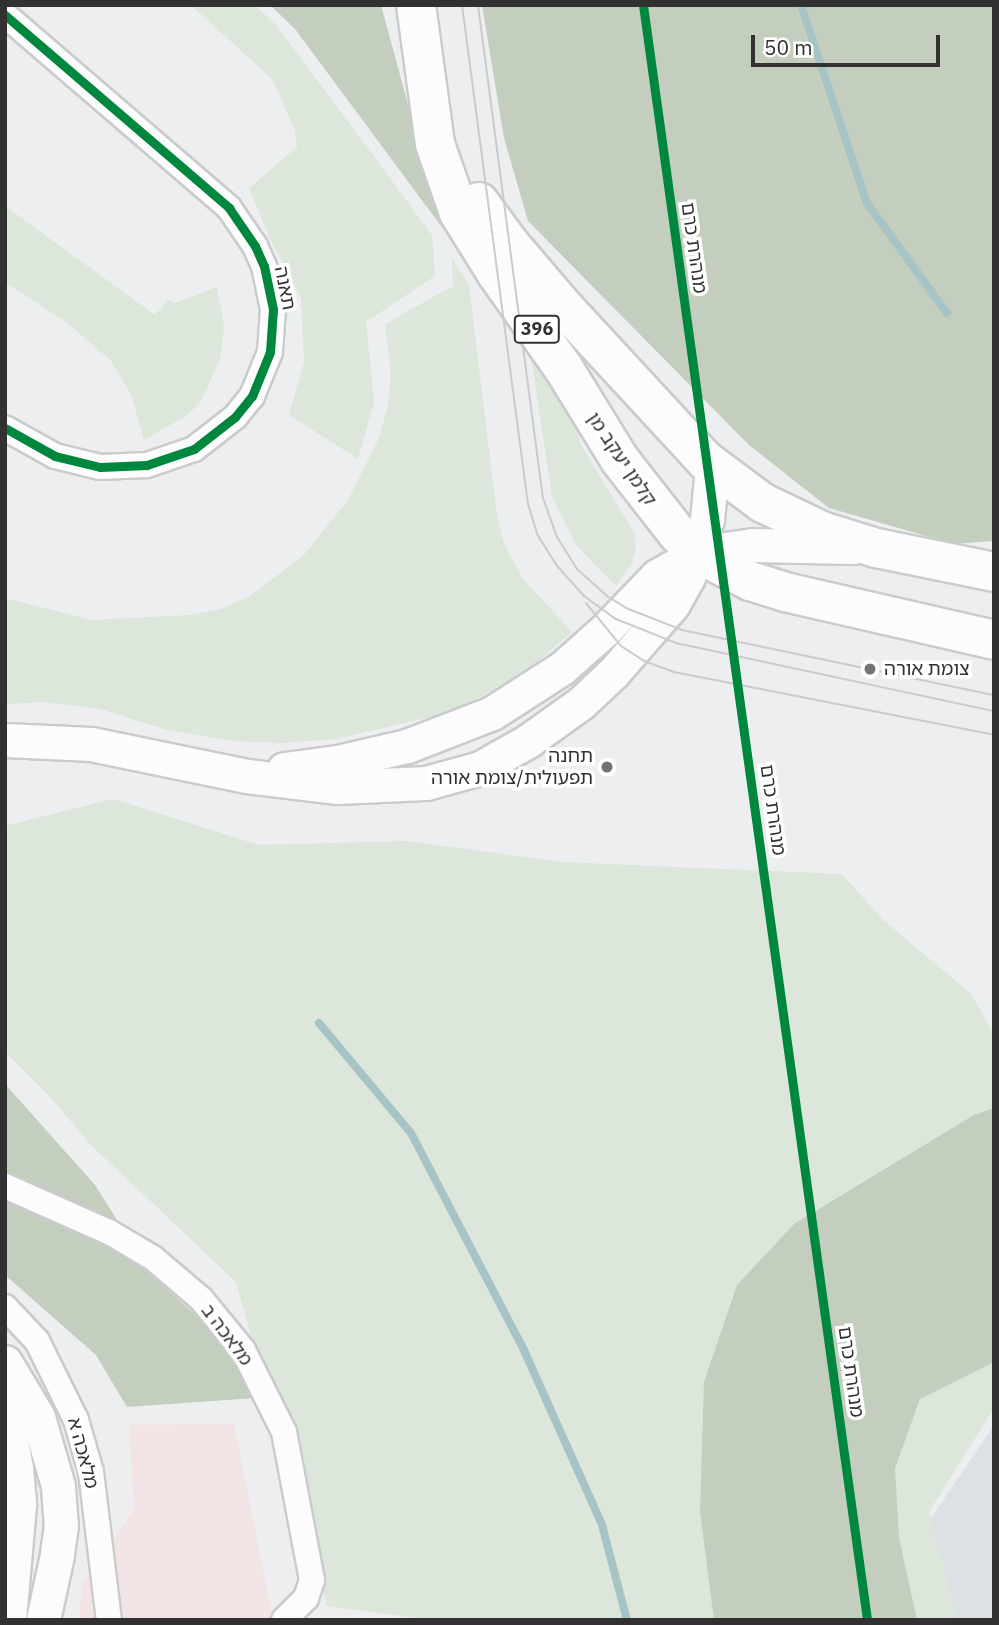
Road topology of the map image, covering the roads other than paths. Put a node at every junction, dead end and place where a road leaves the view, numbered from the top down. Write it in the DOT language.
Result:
graph roads {
  1 [pos="416,5"];
  2 [pos="5,15"];
  3 [pos="425,82"];
  4 [pos="5,428"];
  5 [pos="712,466"];
  6 [pos="876,548"];
  7 [pos="697,553"];
  8 [pos="988,570"];
  9 [pos="994,640"];
  10 [pos="5,740"];
  11 [pos="219,769"];
  12 [pos="5,1186"];
  13 [pos="5,1307"];
  14 [pos="5,1362"];
  15 [pos="5,1407"];
  16 [pos="16,1468"];
  17 [pos="5,1500"];
  18 [pos="52,1585"];
  19 [pos="9,1588"];
  20 [pos="43,1620"];
  21 [pos="109,1620"];
  22 [pos="284,1620"];
  1 -- 3 [label="main road, קלמן יעקב מן / 396"];
  2 -- 4 [label="street, תאנה"];
  3 -- 5 [label="main road, קלמן יעקב מן / 396"];
  3 -- 7 [label="main road, קלמן יעקב מן / 396"];
  5 -- 6 [label="main road, קלמן יעקב מן / 396"];
  5 -- 7 [label="main road"];
  6 -- 7 [label="main road"];
  6 -- 8 [label="main road, קלמן יעקב מן / 396"];
  7 -- 9 [label="main road, קלמן יעקב מן / 396"];
  7 -- 11 [label="main road"];
  7 -- 11 [label="main road"];
  10 -- 11 [label="main road"];
  12 -- 22 [label="street, מלאכה ב"];
  13 -- 21 [label="street, מלאכה א"];
  14 -- 18 [label="main road"];
  15 -- 16 [label="main road"];
  16 -- 17 [label="main road"];
  16 -- 19 [label="main road"];
  18 -- 19 [label="main road"];
  18 -- 20 [label="main road"];
}
